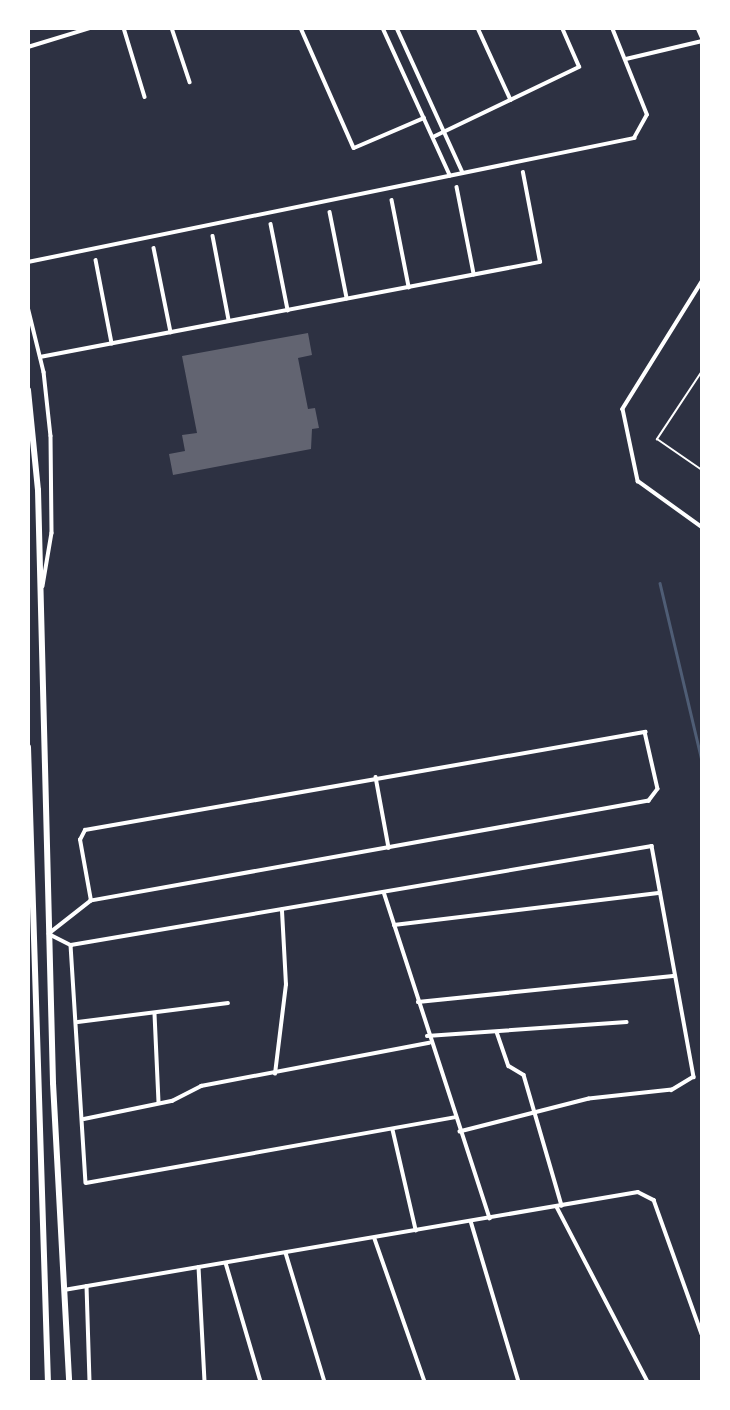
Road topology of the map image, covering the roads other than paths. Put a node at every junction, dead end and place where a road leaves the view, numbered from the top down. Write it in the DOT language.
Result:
graph roads {
  1 [pos="90,28"];
  2 [pos="124,28"];
  3 [pos="172,28"];
  4 [pos="301,28"];
  5 [pos="383,28"];
  6 [pos="397,28"];
  7 [pos="478,28"];
  8 [pos="562,28"];
  9 [pos="612,28"];
  10 [pos="698,28"];
  11 [pos="702,39"];
  12 [pos="28,47"];
  13 [pos="626,59"];
  14 [pos="190,82"];
  15 [pos="145,97"];
  16 [pos="511,100"];
  17 [pos="424,118"];
  18 [pos="444,132"];
  19 [pos="433,137"];
  20 [pos="463,173"];
  21 [pos="523,173"];
  22 [pos="450,175"];
  23 [pos="457,187"];
  24 [pos="392,200"];
  25 [pos="330,212"];
  26 [pos="271,224"];
  27 [pos="213,236"];
  28 [pos="154,248"];
  29 [pos="96,260"];
  30 [pos="28,262"];
  31 [pos="474,274"];
  32 [pos="702,282"];
  33 [pos="409,286"];
  34 [pos="347,298"];
  35 [pos="28,307"];
  36 [pos="288,310"];
  37 [pos="230,321"];
  38 [pos="171,332"];
  39 [pos="112,343"];
  40 [pos="40,357"];
  41 [pos="28,390"];
  42 [pos="28,459"];
  43 [pos="36,460"];
  44 [pos="702,527"];
  45 [pos="41,592"];
  46 [pos="28,747"];
  47 [pos="376,777"];
  48 [pos="389,848"];
  49 [pos="384,892"];
  50 [pos="660,893"];
  51 [pos="91,901"];
  52 [pos="282,910"];
  53 [pos="394,925"];
  54 [pos="35,934"];
  55 [pos="49,934"];
  56 [pos="71,945"];
  57 [pos="673,976"];
  58 [pos="417,1002"];
  59 [pos="228,1003"];
  60 [pos="155,1013"];
  61 [pos="627,1021"];
  62 [pos="77,1022"];
  63 [pos="497,1032"];
  64 [pos="426,1036"];
  65 [pos="429,1043"];
  66 [pos="275,1074"];
  67 [pos="159,1103"];
  68 [pos="535,1116"];
  69 [pos="455,1117"];
  70 [pos="83,1119"];
  71 [pos="393,1130"];
  72 [pos="460,1132"];
  73 [pos="562,1206"];
  74 [pos="556,1207"];
  75 [pos="490,1218"];
  76 [pos="471,1221"];
  77 [pos="416,1230"];
  78 [pos="375,1238"];
  79 [pos="286,1253"];
  80 [pos="226,1263"];
  81 [pos="200,1267"];
  82 [pos="87,1286"];
  83 [pos="64,1290"];
  84 [pos="702,1334"];
  85 [pos="48,1382"];
  86 [pos="69,1382"];
  87 [pos="90,1382"];
  88 [pos="205,1382"];
  89 [pos="261,1382"];
  90 [pos="325,1382"];
  91 [pos="425,1382"];
  92 [pos="519,1382"];
  93 [pos="648,1382"];
  1 -- 12 [label="street"];
  2 -- 15 [label="street"];
  3 -- 14 [label="street"];
  4 -- 17 [label="street"];
  5 -- 17 [label="street"];
  6 -- 18 [label="street"];
  7 -- 16 [label="street"];
  8 -- 16 [label="street"];
  9 -- 13 [label="street"];
  10 -- 11 [label="street"];
  11 -- 13 [label="street"];
  13 -- 20 [label="street"];
  16 -- 18 [label="street"];
  17 -- 19 [label="street"];
  18 -- 19 [label="street"];
  18 -- 20 [label="street"];
  19 -- 22 [label="street"];
  20 -- 22 [label="street"];
  21 -- 31 [label="street"];
  22 -- 30 [label="street"];
  23 -- 31 [label="street"];
  24 -- 33 [label="street"];
  25 -- 34 [label="street"];
  26 -- 36 [label="street"];
  27 -- 37 [label="street"];
  28 -- 38 [label="street"];
  29 -- 39 [label="street"];
  31 -- 33 [label="street"];
  32 -- 44 [label="street"];
  33 -- 34 [label="street"];
  34 -- 36 [label="street"];
  35 -- 40 [label="street"];
  36 -- 37 [label="street"];
  37 -- 38 [label="street"];
  38 -- 39 [label="street"];
  39 -- 40 [label="street"];
  40 -- 45 [label="street"];
  41 -- 43 [label="main road"];
  42 -- 43 [label="main road"];
  43 -- 45 [label="main road"];
  45 -- 55 [label="main road"];
  46 -- 54 [label="main road"];
  47 -- 48 [label="street"];
  47 -- 48 [label="street"];
  47 -- 51 [label="street"];
  48 -- 51 [label="street"];
  49 -- 50 [label="street"];
  49 -- 52 [label="street"];
  49 -- 53 [label="street"];
  50 -- 53 [label="street"];
  50 -- 57 [label="street"];
  51 -- 55 [label="street"];
  52 -- 56 [label="street"];
  52 -- 66 [label="street"];
  53 -- 58 [label="street"];
  54 -- 55 [label="main road"];
  54 -- 85 [label="main road"];
  55 -- 56 [label="street"];
  55 -- 83 [label="main road"];
  56 -- 62 [label="street"];
  57 -- 58 [label="street"];
  57 -- 68 [label="street"];
  58 -- 64 [label="street"];
  59 -- 60 [label="street"];
  60 -- 62 [label="street"];
  60 -- 67 [label="street"];
  61 -- 63 [label="street"];
  62 -- 70 [label="street"];
  63 -- 64 [label="street"];
  63 -- 68 [label="street"];
  64 -- 65 [label="street"];
  65 -- 66 [label="street"];
  65 -- 69 [label="street"];
  66 -- 67 [label="street"];
  67 -- 70 [label="street"];
  68 -- 72 [label="street"];
  68 -- 73 [label="street"];
  69 -- 71 [label="street"];
  69 -- 72 [label="street"];
  70 -- 71 [label="street"];
  71 -- 77 [label="street"];
  72 -- 75 [label="street"];
  73 -- 74 [label="street"];
  73 -- 84 [label="street"];
  74 -- 75 [label="street"];
  74 -- 93 [label="street"];
  75 -- 76 [label="street"];
  76 -- 77 [label="street"];
  76 -- 92 [label="street"];
  77 -- 78 [label="street"];
  78 -- 79 [label="street"];
  78 -- 91 [label="street"];
  79 -- 80 [label="street"];
  79 -- 90 [label="street"];
  80 -- 81 [label="street"];
  80 -- 89 [label="street"];
  81 -- 82 [label="street"];
  81 -- 88 [label="street"];
  82 -- 83 [label="street"];
  82 -- 87 [label="street"];
  83 -- 86 [label="main road"];
}
